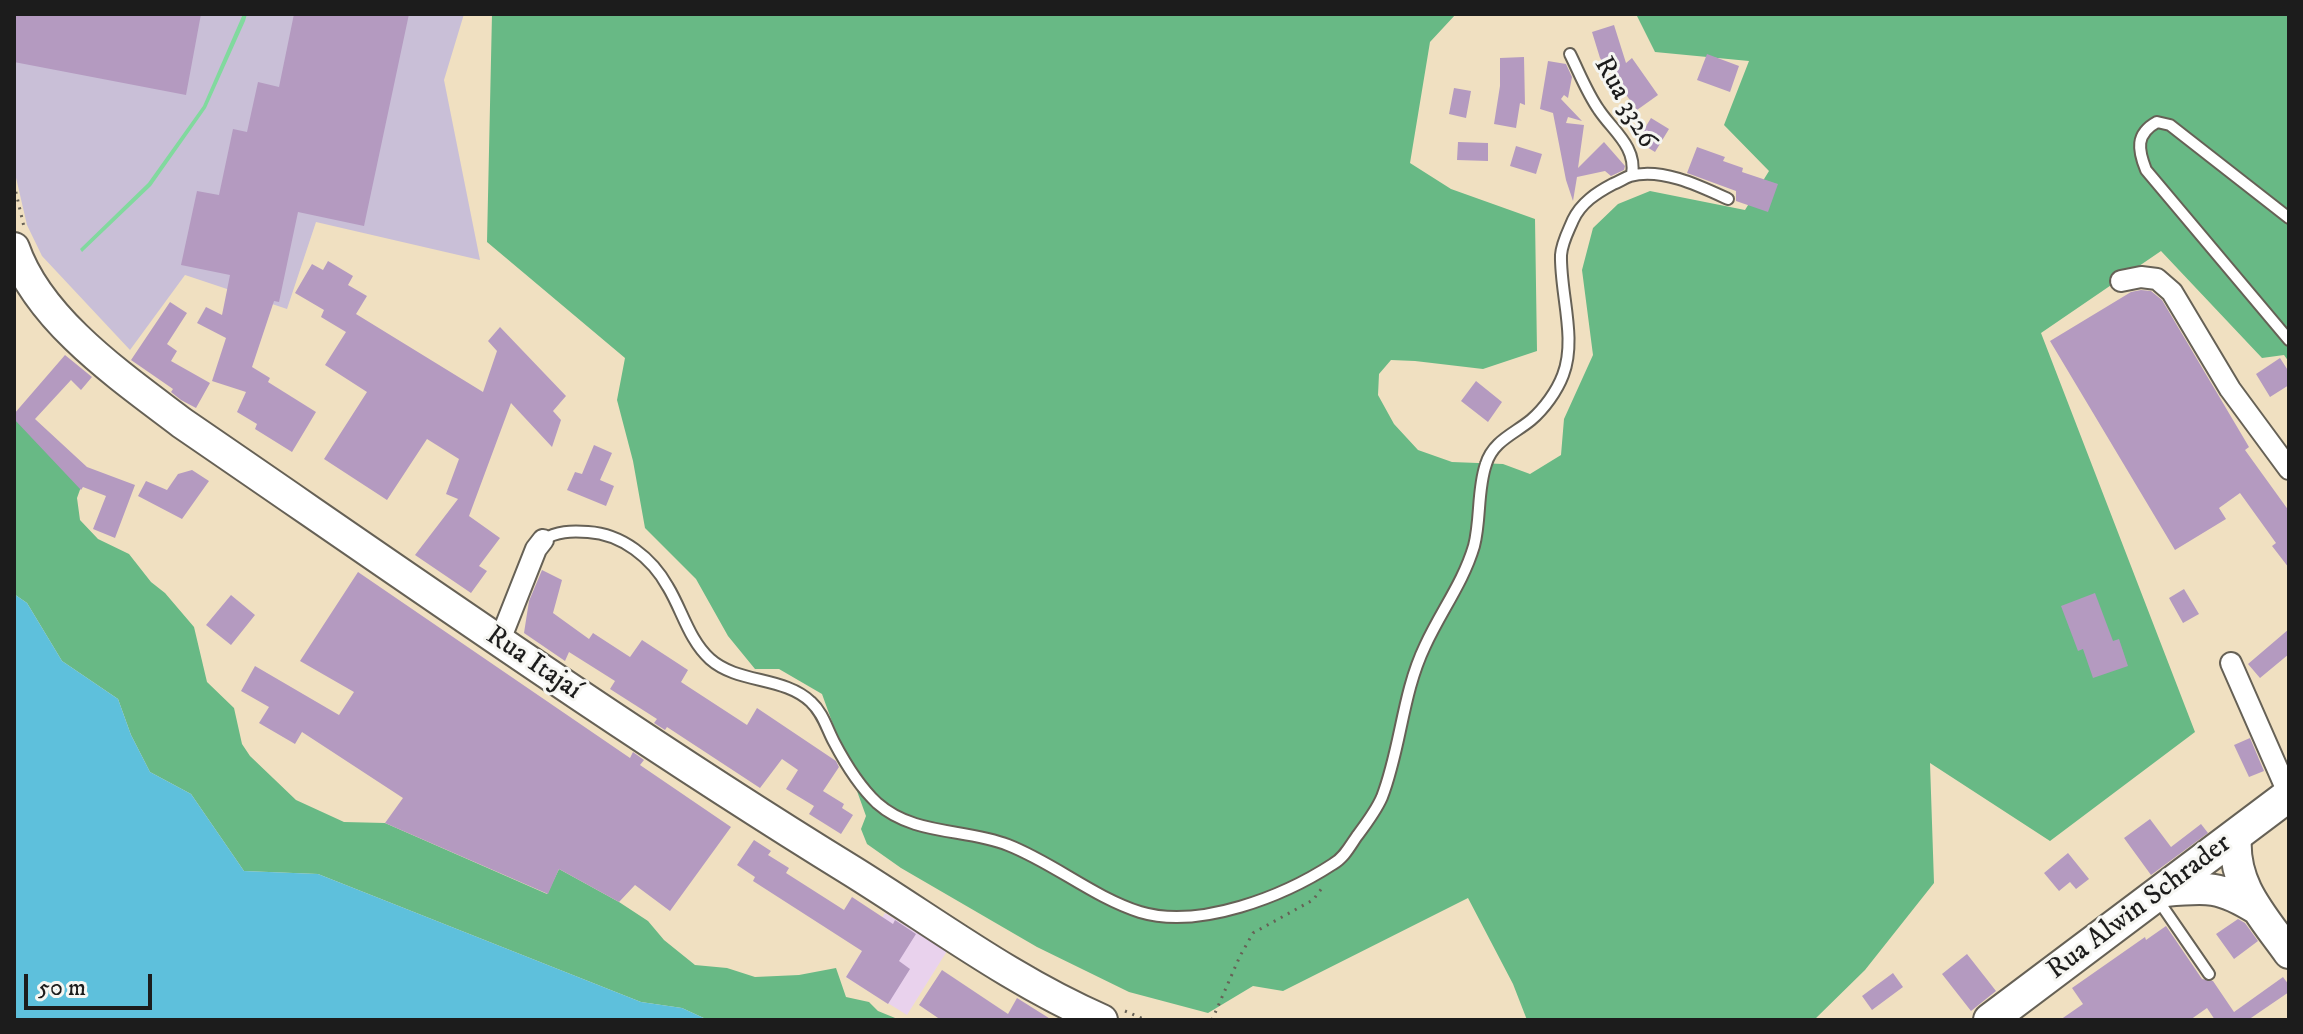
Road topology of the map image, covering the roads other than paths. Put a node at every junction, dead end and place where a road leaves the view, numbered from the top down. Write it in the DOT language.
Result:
graph roads {
  1 [pos="1570,54"];
  2 [pos="1632,175"];
  3 [pos="1728,199"];
  4 [pos="2289,218"];
  5 [pos="18,251"];
  6 [pos="2121,281"];
  7 [pos="24,294"];
  8 [pos="2289,340"];
  9 [pos="2289,469"];
  10 [pos="543,540"];
  11 [pos="500,640"];
  12 [pos="2231,663"];
  13 [pos="2289,795"];
  14 [pos="2236,836"];
  15 [pos="2160,894"];
  16 [pos="2259,910"];
  17 [pos="2289,953"];
  18 [pos="2209,974"];
  19 [pos="1110,1014"];
  20 [pos="1990,1020"];
  1 -- 2 [label="lane, Rua 3326"];
  2 -- 3 [label="lane"];
  2 -- 10 [label="lane"];
  4 -- 8 [label="lane"];
  5 -- 7 [label="main road, Rua Itajaí"];
  6 -- 9 [label="street"];
  7 -- 11 [label="main road, Rua Itajaí"];
  10 -- 11 [label="street"];
  11 -- 19 [label="main road, Rua Itajaí"];
  12 -- 13 [label="street"];
  13 -- 14 [label="main road, Rua Alwin Schrader"];
  14 -- 15 [label="main road, Rua Alwin Schrader"];
  14 -- 16 [label="main road"];
  15 -- 16 [label="main road"];
  15 -- 18 [label="lane"];
  15 -- 20 [label="main road, Rua Alwin Schrader"];
  16 -- 17 [label="main road"];
}
